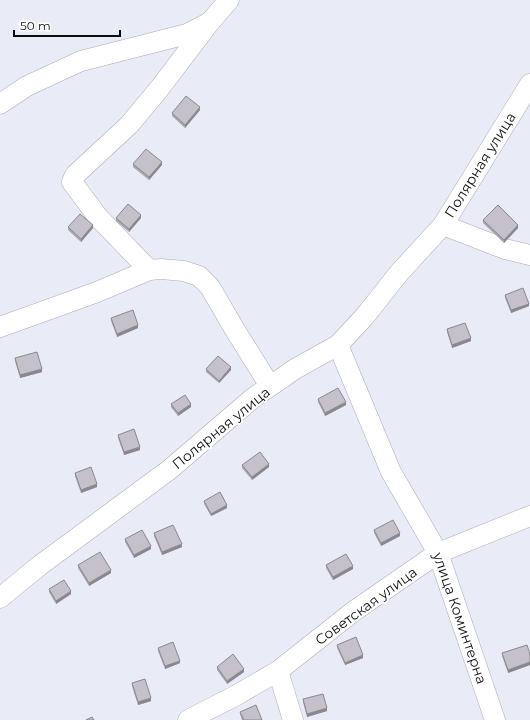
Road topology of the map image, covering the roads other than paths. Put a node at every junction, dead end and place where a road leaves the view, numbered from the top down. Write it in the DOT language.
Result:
graph roads {
  1 [pos="229,0"];
  2 [pos="210,22"];
  3 [pos="530,84"];
  4 [pos="0,104"];
  5 [pos="443,226"];
  6 [pos="530,255"];
  7 [pos="149,270"];
  8 [pos="0,327"];
  9 [pos="338,345"];
  10 [pos="270,386"];
  11 [pos="530,516"];
  12 [pos="438,553"];
  13 [pos="0,598"];
  14 [pos="278,671"];
  15 [pos="188,720"];
  16 [pos="293,720"];
  17 [pos="495,720"];
  1 -- 2 [label="street"];
  2 -- 4 [label="street"];
  2 -- 7 [label="street"];
  3 -- 5 [label="street, Полярная улица"];
  5 -- 6 [label="street, Полярная улица"];
  5 -- 9 [label="street, Полярная улица"];
  7 -- 8 [label="street"];
  7 -- 10 [label="street"];
  9 -- 10 [label="street, Полярная улица"];
  9 -- 12 [label="street, улица Коминтерна"];
  10 -- 13 [label="street, Полярная улица"];
  11 -- 12 [label="street, Советская улица"];
  12 -- 14 [label="street, Советская улица"];
  12 -- 17 [label="street, улица Коминтерна"];
  14 -- 15 [label="street, Советская улица"];
  14 -- 16 [label="street"];
}
